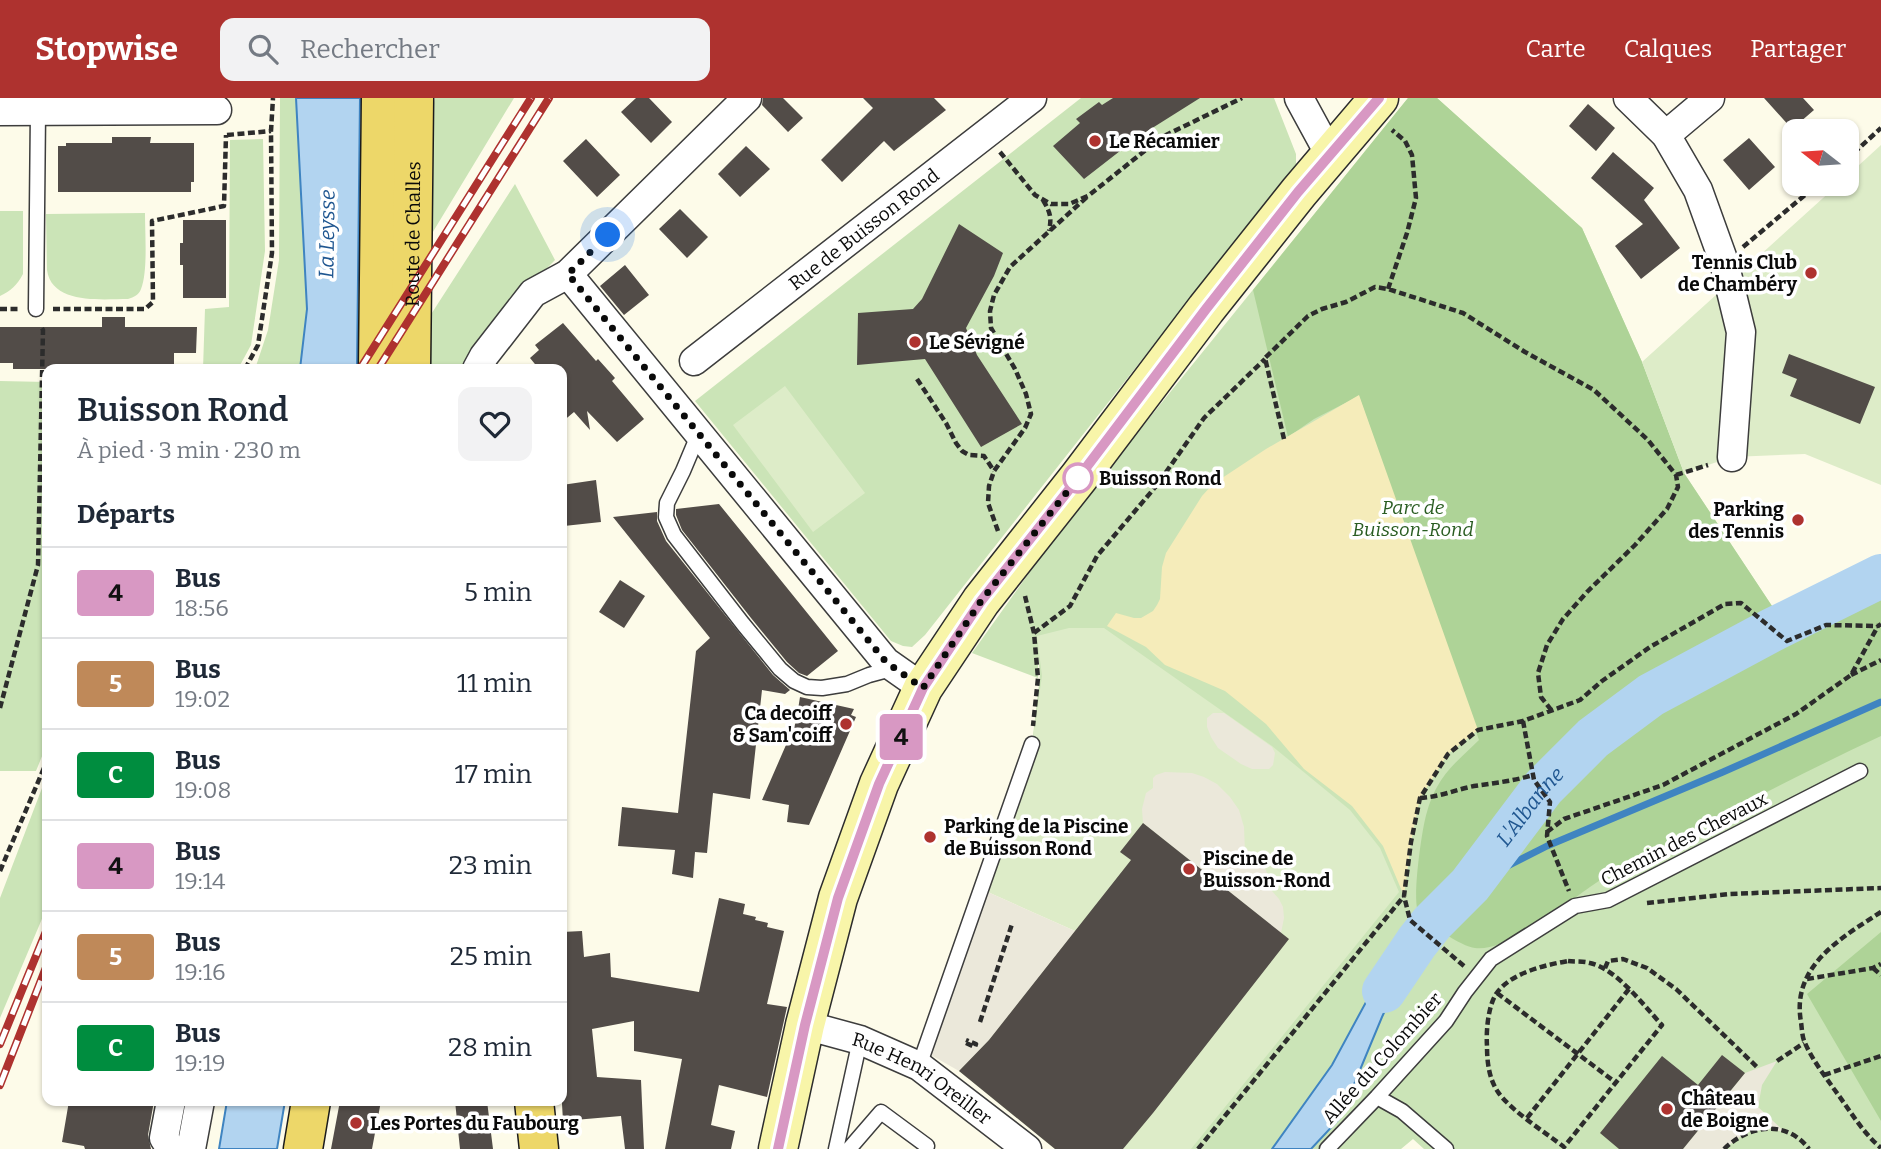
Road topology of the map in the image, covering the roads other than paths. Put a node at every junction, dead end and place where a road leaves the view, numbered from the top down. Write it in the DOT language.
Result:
graph roads {
  1 [pos="381,98"];
  2 [pos="414,98"];
  3 [pos="747,98"];
  4 [pos="1032,98"];
  5 [pos="1299,98"];
  6 [pos="1628,98"];
  7 [pos="1710,98"];
  8 [pos="1375,103"];
  9 [pos="21,108"];
  10 [pos="222,122"];
  11 [pos="1666,135"];
  12 [pos="1330,155"];
  13 [pos="568,274"];
  14 [pos="32,309"];
  15 [pos="694,360"];
  16 [pos="378,364"];
  17 [pos="411,364"];
  18 [pos="480,364"];
  19 [pos="699,433"];
  20 [pos="1732,457"];
  21 [pos="909,678"];
  22 [pos="1032,744"];
  23 [pos="1860,771"];
  24 [pos="1491,959"];
  25 [pos="805,1025"];
  26 [pos="860,1040"];
  27 [pos="919,1066"];
  28 [pos="1377,1097"];
  29 [pos="170,1106"];
  30 [pos="199,1106"];
  31 [pos="310,1106"];
  32 [pos="535,1106"];
  33 [pos="927,1146"];
  34 [pos="171,1149"];
  35 [pos="191,1149"];
  36 [pos="303,1149"];
  37 [pos="539,1149"];
  38 [pos="778,1149"];
  39 [pos="836,1149"];
  40 [pos="849,1149"];
  41 [pos="1027,1149"];
  42 [pos="1327,1149"];
  43 [pos="1446,1149"];
  1 -- 16 [label="main road, Route de Challes"];
  2 -- 17 [label="main road, Route de Challes"];
  3 -- 13 [label="street"];
  4 -- 15 [label="street, Rue de Buisson Rond"];
  5 -- 12 [label="street"];
  6 -- 11 [label="street"];
  7 -- 11 [label="street"];
  8 -- 12 [label="main road"];
  9 -- 10 [label="street"];
  9 -- 14 [label="lane"];
  11 -- 20 [label="street"];
  12 -- 21 [label="main road"];
  13 -- 18 [label="street"];
  13 -- 19 [label="street"];
  19 -- 21 [label="street"];
  19 -- 21 [label="lane"];
  21 -- 25 [label="main road"];
  22 -- 27 [label="lane"];
  23 -- 24 [label="lane, Chemin des Chevaux"];
  24 -- 28 [label="lane, Allée du Colombier"];
  25 -- 26 [label="street, Rue Henri Oreiller"];
  25 -- 38 [label="main road"];
  26 -- 27 [label="street, Rue Henri Oreiller"];
  26 -- 39 [label="lane"];
  27 -- 41 [label="street, Rue Henri Oreiller"];
  28 -- 42 [label="lane, Allée du Colombier"];
  28 -- 43 [label="lane"];
  29 -- 34 [label="street"];
  30 -- 35 [label="street"];
  31 -- 36 [label="main road"];
  32 -- 37 [label="main road"];
  33 -- 40 [label="lane"];
}
